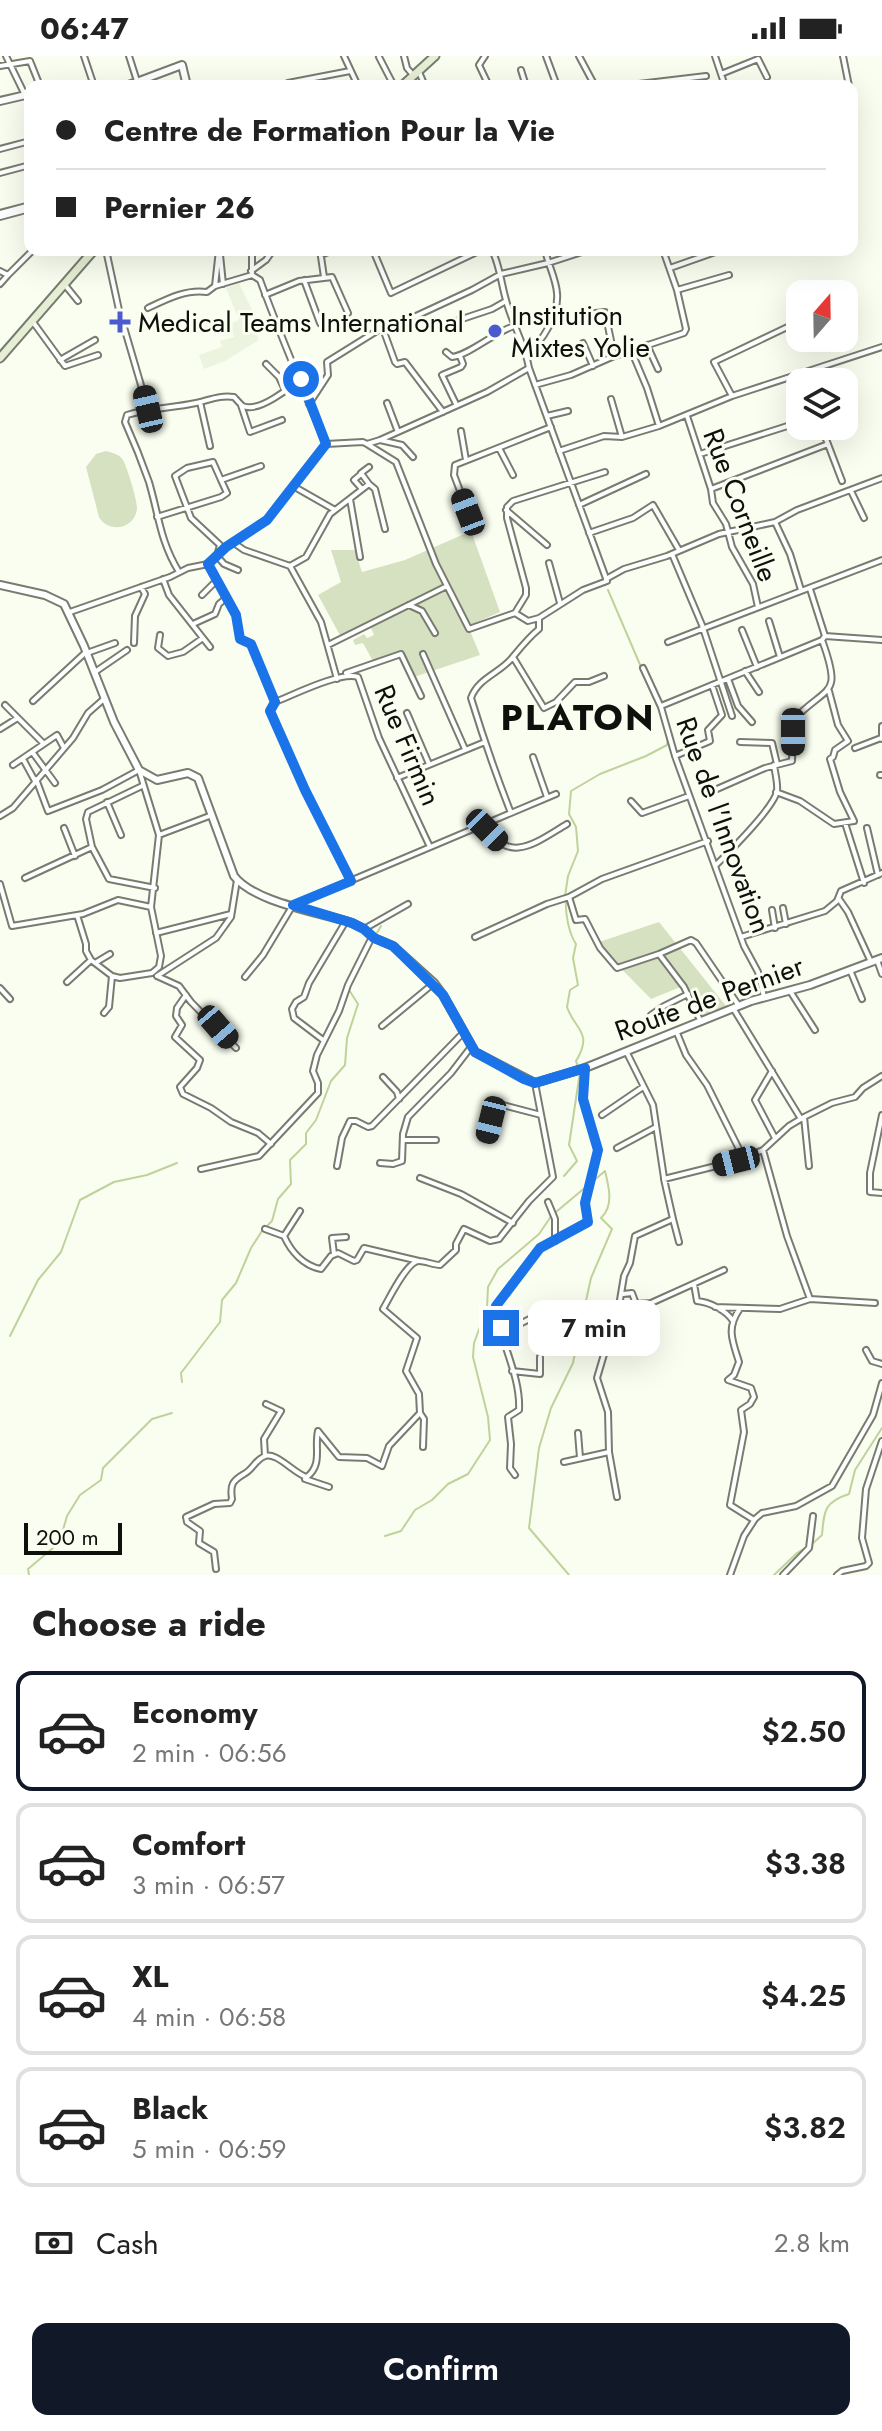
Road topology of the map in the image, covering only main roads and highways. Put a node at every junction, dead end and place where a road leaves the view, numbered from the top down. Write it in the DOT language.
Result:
graph roads {
  1 [pos="435,56"];
  2 [pos="410,80"];
  3 [pos="89,256"];
  4 [pos="0,358"];
  1 -- 2 [label="main road"];
  3 -- 4 [label="main road"];
}
